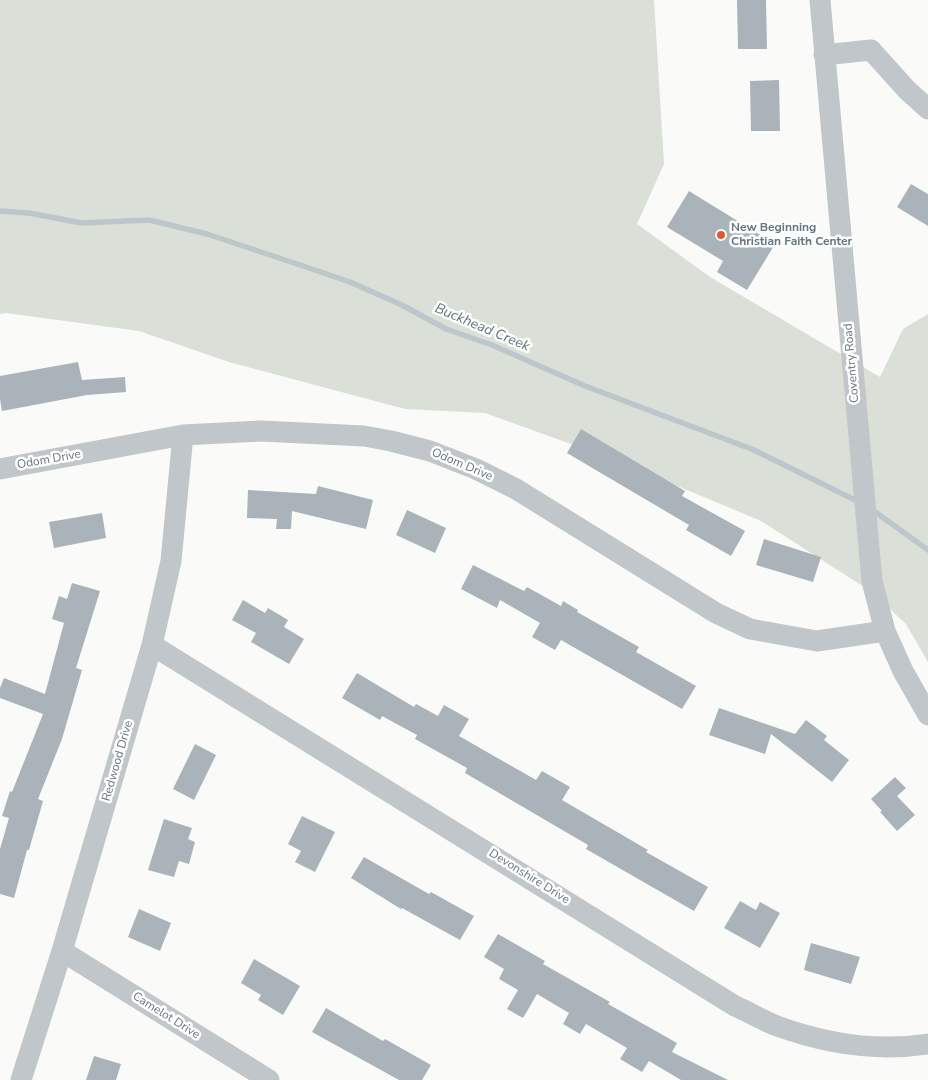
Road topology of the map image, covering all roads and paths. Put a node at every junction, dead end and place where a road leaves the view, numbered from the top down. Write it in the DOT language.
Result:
graph roads {
  1 [pos="820,0"];
  2 [pos="824,55"];
  3 [pos="928,109"];
  4 [pos="183,435"];
  5 [pos="0,469"];
  6 [pos="885,632"];
  7 [pos="152,645"];
  8 [pos="928,715"];
  9 [pos="62,952"];
  10 [pos="928,1044"];
  11 [pos="21,1080"];
  12 [pos="269,1080"];
  1 -- 2 [label="street, Coventry Road"];
  2 -- 3 [label="street"];
  2 -- 6 [label="street, Coventry Road"];
  4 -- 5 [label="street, Odom Drive"];
  4 -- 6 [label="street, Odom Drive"];
  4 -- 7 [label="street, Redwood Drive"];
  6 -- 8 [label="street, Coventry Road"];
  7 -- 9 [label="street, Redwood Drive"];
  7 -- 10 [label="street, Devonshire Drive"];
  9 -- 11 [label="street, Redwood Drive"];
  9 -- 12 [label="street, Camelot Drive"];
}
